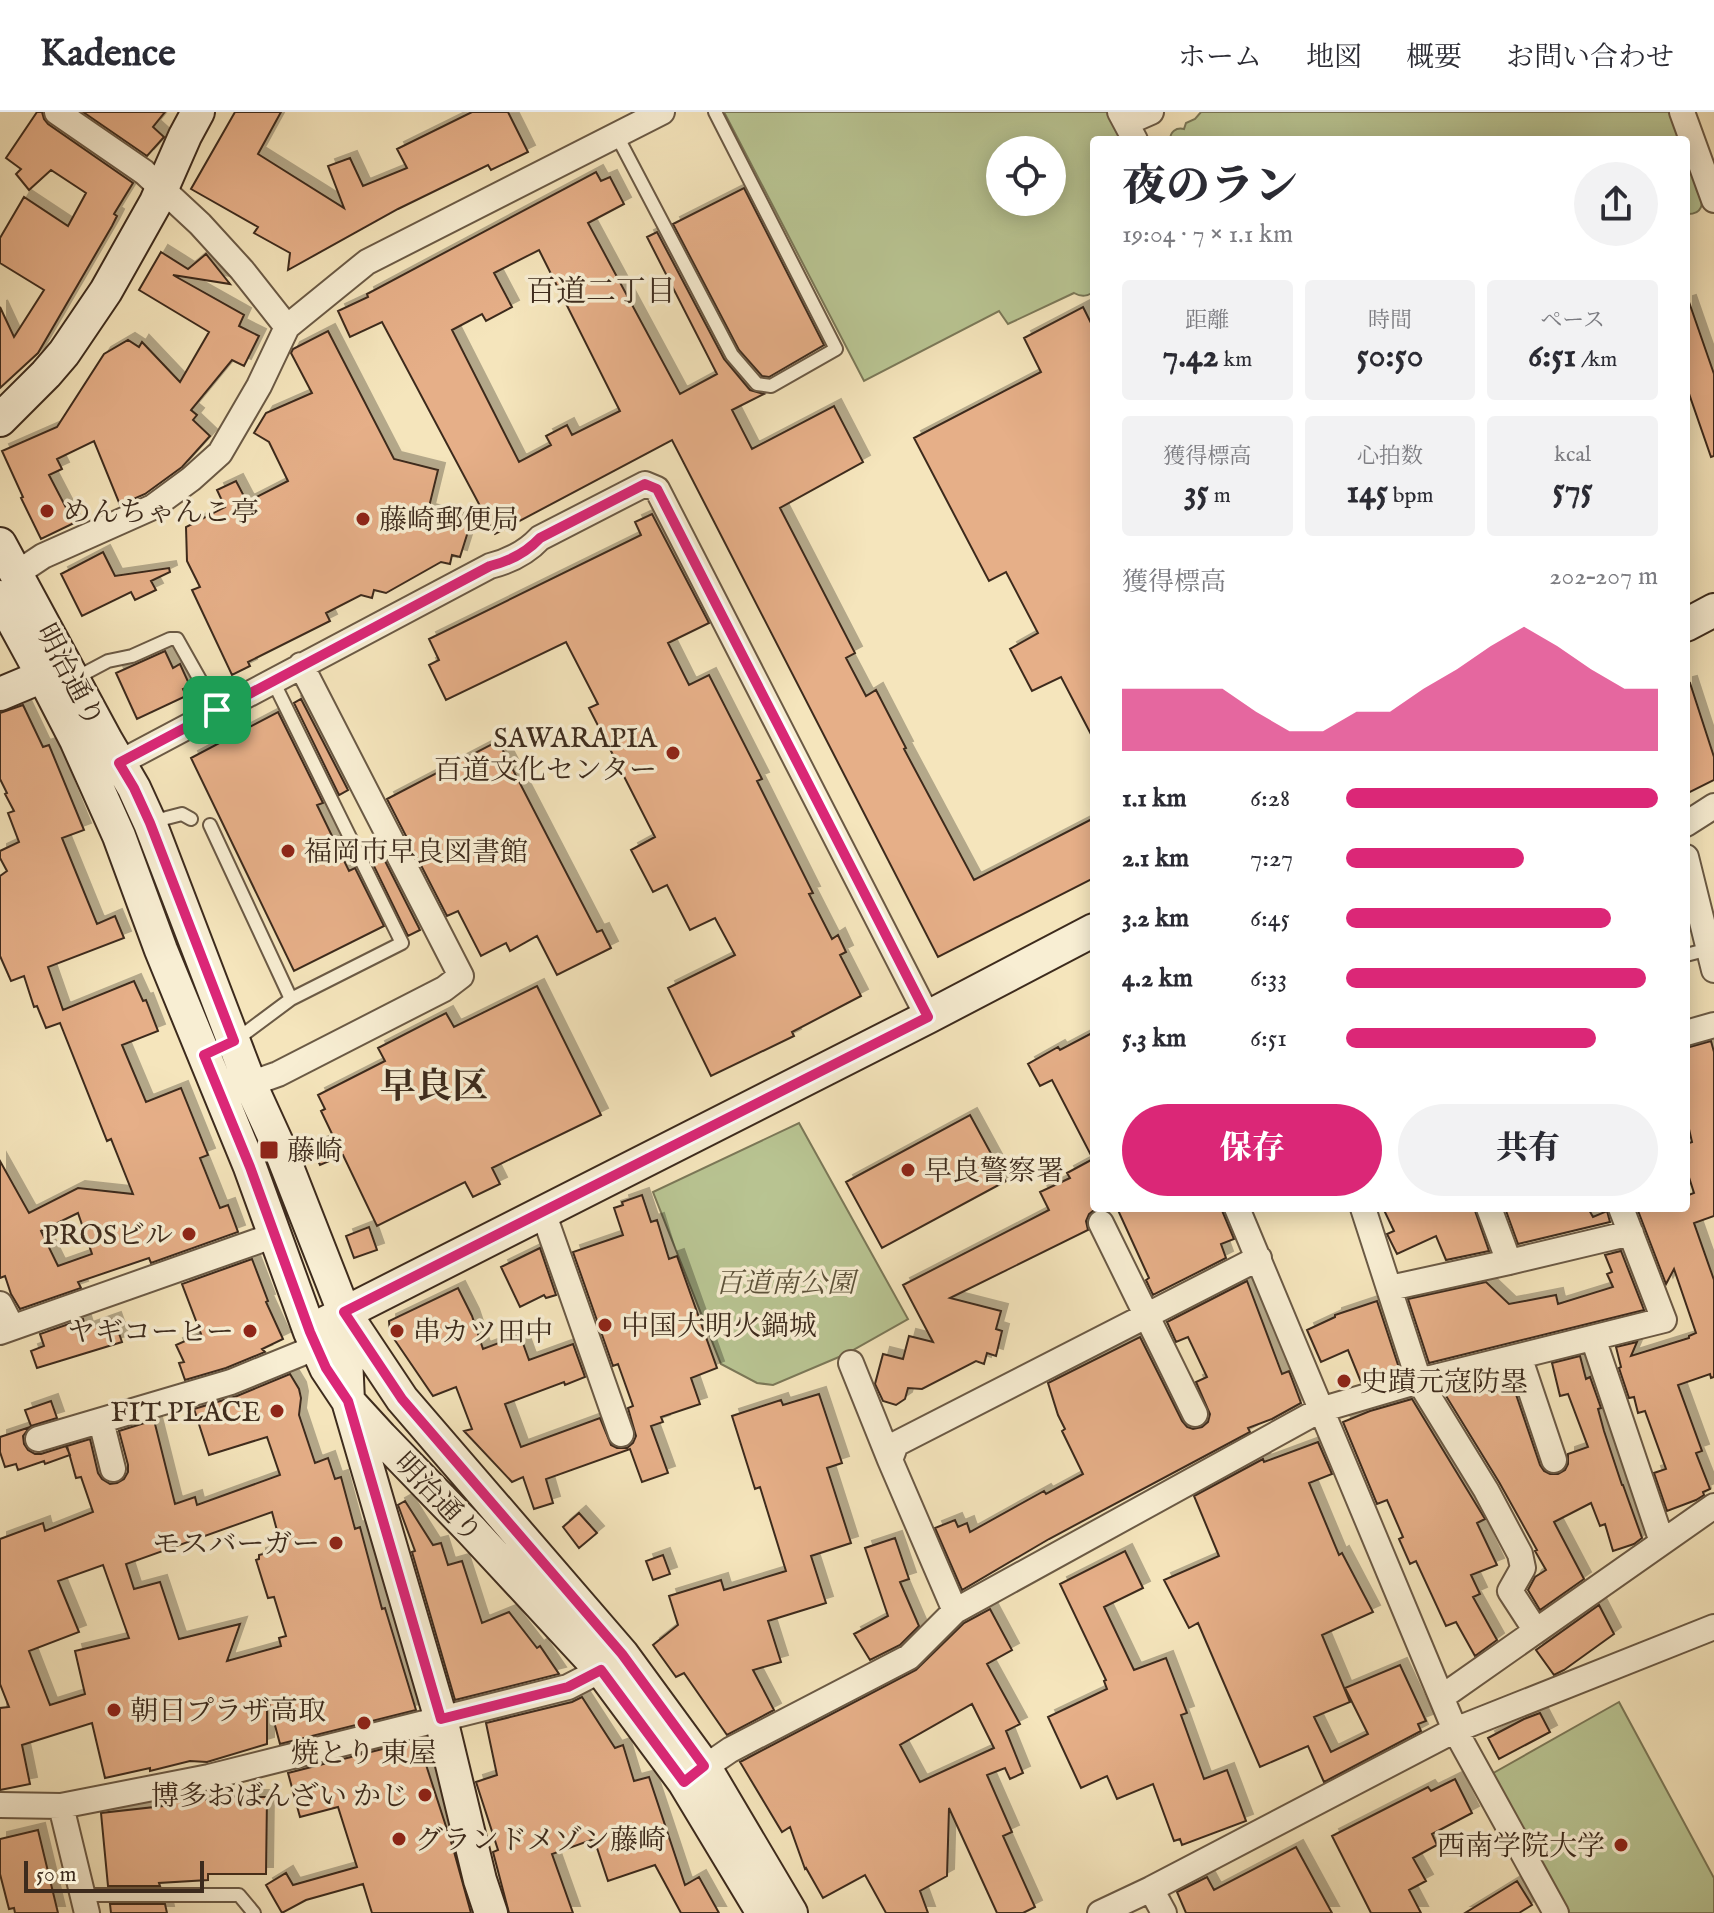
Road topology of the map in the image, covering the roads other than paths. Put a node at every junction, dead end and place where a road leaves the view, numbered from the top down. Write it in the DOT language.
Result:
graph roads {
  1 [pos="57,112"];
  2 [pos="198,112"];
  3 [pos="662,112"];
  4 [pos="715,112"];
  5 [pos="1151,112"];
  6 [pos="1682,112"];
  7 [pos="1127,125"];
  8 [pos="616,134"];
  9 [pos="1704,141"];
  10 [pos="162,189"];
  11 [pos="1714,200"];
  12 [pos="287,327"];
  13 [pos="0,420"];
  14 [pos="0,544"];
  15 [pos="8,585"];
  16 [pos="1714,610"];
  17 [pos="1690,623"];
  18 [pos="301,665"];
  19 [pos="59,677"];
  20 [pos="273,681"];
  21 [pos="0,694"];
  22 [pos="217,710"];
  23 [pos="104,766"];
  24 [pos="1714,806"];
  25 [pos="191,819"];
  26 [pos="1690,821"];
  27 [pos="210,825"];
  28 [pos="134,829"];
  29 [pos="1690,881"];
  30 [pos="1090,932"];
  31 [pos="1703,958"];
  32 [pos="291,999"];
  33 [pos="928,1017"];
  34 [pos="1714,1025"];
  35 [pos="1690,1032"];
  36 [pos="219,1048"];
  37 [pos="250,1084"];
  38 [pos="543,1212"];
  39 [pos="1239,1212"];
  40 [pos="1364,1212"];
  41 [pos="1490,1212"];
  42 [pos="1623,1212"];
  43 [pos="1101,1223"];
  44 [pos="1631,1233"];
  45 [pos="275,1235"];
  46 [pos="1259,1258"];
  47 [pos="1509,1262"];
  48 [pos="1390,1288"];
  49 [pos="0,1304"];
  50 [pos="344,1312"];
  51 [pos="1147,1315"];
  52 [pos="6,1329"];
  53 [pos="1593,1338"];
  54 [pos="314,1340"];
  55 [pos="1519,1356"];
  56 [pos="851,1363"];
  57 [pos="1419,1381"];
  58 [pos="348,1401"];
  59 [pos="1320,1410"];
  60 [pos="1195,1414"];
  61 [pos="101,1421"];
  62 [pos="621,1434"];
  63 [pos="38,1439"];
  64 [pos="890,1460"];
  65 [pos="1554,1460"];
  66 [pos="113,1469"];
  67 [pos="1714,1506"];
  68 [pos="1662,1542"];
  69 [pos="955,1611"];
  70 [pos="1714,1627"];
  71 [pos="1536,1631"];
  72 [pos="601,1670"];
  73 [pos="1442,1697"];
  74 [pos="441,1719"];
  75 [pos="1455,1730"];
  76 [pos="694,1774"];
  77 [pos="0,1805"];
  78 [pos="61,1806"];
  79 [pos="1151,1889"];
  80 [pos="84,1904"];
  81 [pos="767,1912"];
  82 [pos="254,1913"];
  83 [pos="491,1913"];
  84 [pos="1100,1913"];
  85 [pos="1164,1913"];
  86 [pos="1556,1913"];
  1 -- 10 [label="street"];
  2 -- 10 [label="street"];
  3 -- 8 [label="street"];
  4 -- 8 [label="lane"];
  5 -- 7 [label="street"];
  6 -- 9 [label="street"];
  8 -- 12 [label="street"];
  9 -- 11 [label="street"];
  10 -- 12 [label="street"];
  10 -- 13 [label="street"];
  12 -- 15 [label="street"];
  14 -- 15 [label="street, 明治通り"];
  15 -- 19 [label="street, 明治通り"];
  16 -- 17 [label="street"];
  18 -- 20 [label="street"];
  18 -- 33 [label="street"];
  18 -- 37 [label="street"];
  19 -- 21 [label="street"];
  19 -- 22 [label="lane"];
  19 -- 23 [label="street, 明治通り"];
  20 -- 22 [label="street"];
  20 -- 32 [label="lane"];
  22 -- 23 [label="street"];
  23 -- 28 [label="street, 明治通り"];
  24 -- 26 [label="street"];
  25 -- 28 [label="lane"];
  27 -- 32 [label="lane"];
  28 -- 36 [label="street, 明治通り"];
  29 -- 31 [label="street"];
  30 -- 33 [label="street"];
  32 -- 36 [label="lane"];
  33 -- 38 [label="street"];
  34 -- 35 [label="street"];
  36 -- 37 [label="street, 明治通り"];
  36 -- 45 [label="street, 明治通り"];
  37 -- 50 [label="street, 明治通り"];
  38 -- 50 [label="street"];
  38 -- 62 [label="street"];
  39 -- 46 [label="street"];
  40 -- 48 [label="street"];
  41 -- 47 [label="street"];
  42 -- 44 [label="street"];
  43 -- 51 [label="street"];
  44 -- 47 [label="street"];
  44 -- 53 [label="street"];
  45 -- 52 [label="street"];
  45 -- 54 [label="street, 明治通り"];
  46 -- 51 [label="street"];
  46 -- 59 [label="street"];
  47 -- 48 [label="street"];
  48 -- 57 [label="street"];
  49 -- 52 [label="street"];
  50 -- 54 [label="street"];
  50 -- 58 [label="street"];
  50 -- 76 [label="street, 明治通り"];
  51 -- 60 [label="street"];
  51 -- 64 [label="street"];
  53 -- 55 [label="street"];
  53 -- 68 [label="street"];
  54 -- 58 [label="street, 明治通り"];
  54 -- 61 [label="street"];
  55 -- 57 [label="street"];
  55 -- 65 [label="street"];
  56 -- 64 [label="street"];
  57 -- 59 [label="street"];
  57 -- 71 [label="street"];
  58 -- 72 [label="street, 明治通り"];
  58 -- 74 [label="street"];
  59 -- 69 [label="street"];
  59 -- 73 [label="street"];
  61 -- 63 [label="street"];
  61 -- 66 [label="street"];
  64 -- 69 [label="street"];
  67 -- 68 [label="street"];
  68 -- 71 [label="street"];
  69 -- 76 [label="street"];
  70 -- 75 [label="street"];
  71 -- 73 [label="street"];
  72 -- 74 [label="street"];
  72 -- 76 [label="street, 明治通り"];
  73 -- 75 [label="street"];
  74 -- 78 [label="street"];
  74 -- 83 [label="street"];
  75 -- 79 [label="street"];
  75 -- 86 [label="street"];
  76 -- 81 [label="street, 明治通り"];
  77 -- 78 [label="street"];
  78 -- 80 [label="street"];
  79 -- 84 [label="street"];
  79 -- 85 [label="street"];
  80 -- 82 [label="lane"];
}
